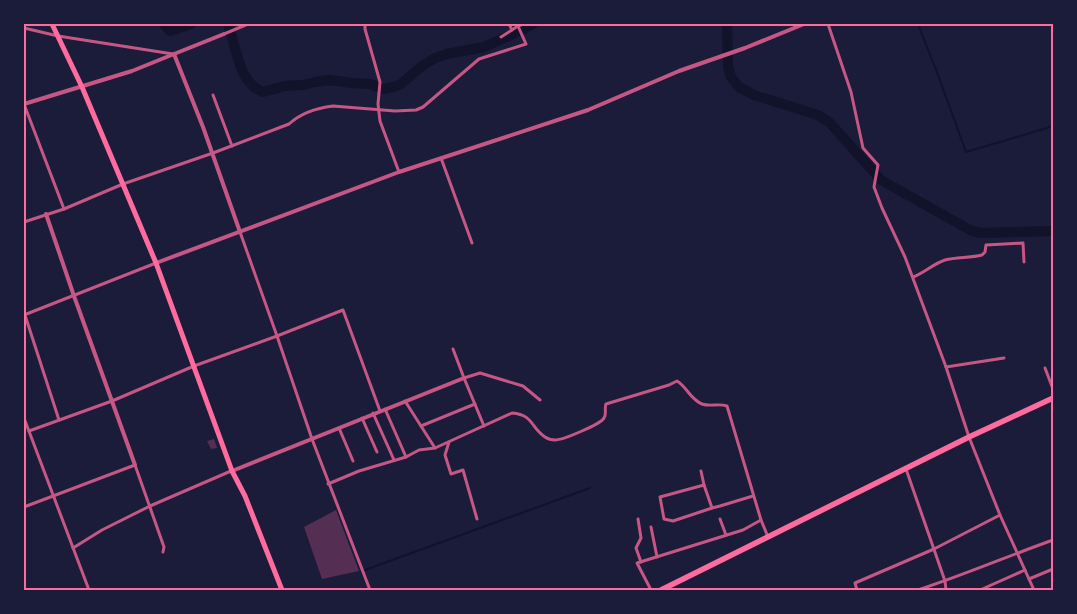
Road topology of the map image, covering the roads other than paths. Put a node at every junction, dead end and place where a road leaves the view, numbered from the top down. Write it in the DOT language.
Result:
graph roads {
  1 [pos="52,24"];
  2 [pos="248,24"];
  3 [pos="365,24"];
  4 [pos="509,24"];
  5 [pos="523,24"];
  6 [pos="804,24"];
  7 [pos="828,24"];
  8 [pos="518,26"];
  9 [pos="24,28"];
  10 [pos="512,30"];
  11 [pos="224,34"];
  12 [pos="58,36"];
  13 [pos="501,37"];
  14 [pos="174,54"];
  15 [pos="82,87"];
  16 [pos="213,94"];
  17 [pos="24,104"];
  18 [pos="378,110"];
  19 [pos="232,146"];
  20 [pos="212,153"];
  21 [pos="441,158"];
  22 [pos="399,172"];
  23 [pos="123,184"];
  24 [pos="64,209"];
  25 [pos="46,214"];
  26 [pos="24,222"];
  27 [pos="240,232"];
  28 [pos="472,242"];
  29 [pos="1024,262"];
  30 [pos="156,263"];
  31 [pos="913,277"];
  32 [pos="74,296"];
  33 [pos="24,314"];
  34 [pos="278,336"];
  35 [pos="453,349"];
  36 [pos="1004,358"];
  37 [pos="194,366"];
  38 [pos="946,367"];
  39 [pos="1045,368"];
  40 [pos="464,378"];
  41 [pos="1053,389"];
  42 [pos="1053,398"];
  43 [pos="405,400"];
  44 [pos="540,400"];
  45 [pos="112,401"];
  46 [pos="475,404"];
  47 [pos="385,408"];
  48 [pos="380,411"];
  49 [pos="373,413"];
  50 [pos="24,418"];
  51 [pos="362,418"];
  52 [pos="59,420"];
  53 [pos="421,426"];
  54 [pos="484,426"];
  55 [pos="339,427"];
  56 [pos="29,431"];
  57 [pos="969,437"];
  58 [pos="312,439"];
  59 [pos="450,441"];
  60 [pos="434,448"];
  61 [pos="377,452"];
  62 [pos="406,456"];
  63 [pos="394,460"];
  64 [pos="353,461"];
  65 [pos="135,465"];
  66 [pos="906,469"];
  67 [pos="232,471"];
  68 [pos="701,471"];
  69 [pos="328,484"];
  70 [pos="704,485"];
  71 [pos="54,495"];
  72 [pos="753,496"];
  73 [pos="150,506"];
  74 [pos="24,507"];
  75 [pos="712,508"];
  76 [pos="1000,515"];
  77 [pos="477,519"];
  78 [pos="638,519"];
  79 [pos="720,519"];
  80 [pos="761,520"];
  81 [pos="651,527"];
  82 [pos="726,535"];
  83 [pos="768,537"];
  84 [pos="1053,540"];
  85 [pos="73,548"];
  86 [pos="934,549"];
  87 [pos="164,552"];
  88 [pos="1018,553"];
  89 [pos="657,557"];
  90 [pos="640,562"];
  91 [pos="1053,569"];
  92 [pos="1025,570"];
  93 [pos="1029,579"];
  94 [pos="945,582"];
  95 [pos="89,590"];
  96 [pos="282,590"];
  97 [pos="370,590"];
  98 [pos="651,590"];
  99 [pos="661,590"];
  100 [pos="857,590"];
  101 [pos="918,590"];
  102 [pos="946,590"];
  103 [pos="980,590"];
  104 [pos="1034,590"];
  1 -- 12 [label="main road"];
  2 -- 11 [label="street"];
  3 -- 18 [label="street"];
  4 -- 10 [label="street"];
  5 -- 8 [label="street"];
  6 -- 21 [label="street"];
  7 -- 31 [label="street"];
  8 -- 10 [label="street"];
  8 -- 18 [label="street"];
  9 -- 12 [label="street"];
  10 -- 13 [label="street"];
  11 -- 14 [label="street"];
  12 -- 14 [label="street"];
  12 -- 15 [label="main road"];
  14 -- 15 [label="street"];
  14 -- 20 [label="street"];
  15 -- 17 [label="street"];
  15 -- 23 [label="main road"];
  16 -- 19 [label="street"];
  17 -- 24 [label="street"];
  18 -- 19 [label="street"];
  18 -- 22 [label="street"];
  19 -- 20 [label="street"];
  20 -- 23 [label="street"];
  20 -- 27 [label="street"];
  21 -- 22 [label="street"];
  21 -- 28 [label="street"];
  22 -- 27 [label="street"];
  23 -- 24 [label="street"];
  23 -- 30 [label="main road"];
  24 -- 25 [label="street"];
  25 -- 26 [label="street"];
  25 -- 32 [label="street"];
  27 -- 30 [label="street"];
  27 -- 34 [label="street"];
  29 -- 31 [label="street"];
  30 -- 32 [label="street"];
  30 -- 37 [label="main road"];
  31 -- 38 [label="street"];
  32 -- 33 [label="street"];
  32 -- 45 [label="street"];
  33 -- 52 [label="street"];
  34 -- 37 [label="street"];
  34 -- 48 [label="street"];
  34 -- 58 [label="street"];
  35 -- 40 [label="street"];
  36 -- 38 [label="street"];
  37 -- 45 [label="street"];
  37 -- 67 [label="main road"];
  38 -- 57 [label="street"];
  39 -- 41 [label="street"];
  40 -- 43 [label="street"];
  40 -- 44 [label="street"];
  40 -- 46 [label="street"];
  42 -- 57 [label="highway"];
  43 -- 47 [label="street"];
  43 -- 53 [label="street"];
  45 -- 52 [label="street"];
  45 -- 65 [label="street"];
  46 -- 53 [label="street"];
  46 -- 54 [label="street"];
  47 -- 48 [label="street"];
  47 -- 62 [label="street"];
  48 -- 49 [label="street"];
  49 -- 51 [label="street"];
  49 -- 63 [label="street"];
  50 -- 56 [label="street"];
  51 -- 55 [label="street"];
  51 -- 61 [label="street"];
  52 -- 56 [label="street"];
  53 -- 60 [label="street"];
  54 -- 59 [label="street"];
  54 -- 72 [label="street"];
  55 -- 58 [label="street"];
  55 -- 64 [label="street"];
  56 -- 71 [label="street"];
  57 -- 66 [label="highway"];
  57 -- 76 [label="street"];
  58 -- 67 [label="street"];
  58 -- 69 [label="street"];
  59 -- 60 [label="street"];
  59 -- 77 [label="street"];
  60 -- 62 [label="street"];
  62 -- 63 [label="street"];
  63 -- 69 [label="street"];
  65 -- 71 [label="street"];
  65 -- 73 [label="street"];
  66 -- 83 [label="highway"];
  66 -- 86 [label="street"];
  67 -- 73 [label="street"];
  67 -- 96 [label="main road"];
  68 -- 70 [label="street"];
  69 -- 97 [label="street"];
  70 -- 75 [label="street"];
  70 -- 75 [label="street"];
  71 -- 74 [label="street"];
  71 -- 85 [label="street"];
  72 -- 75 [label="street"];
  72 -- 80 [label="street"];
  73 -- 85 [label="street"];
  73 -- 87 [label="street"];
  76 -- 86 [label="street"];
  76 -- 88 [label="street"];
  78 -- 90 [label="street"];
  79 -- 82 [label="street"];
  80 -- 82 [label="street"];
  80 -- 83 [label="street"];
  81 -- 89 [label="street"];
  82 -- 89 [label="street"];
  83 -- 99 [label="highway"];
  84 -- 88 [label="street"];
  85 -- 95 [label="street"];
  86 -- 94 [label="street"];
  86 -- 100 [label="street"];
  88 -- 92 [label="street"];
  88 -- 94 [label="street"];
  89 -- 90 [label="street"];
  90 -- 98 [label="street"];
  91 -- 93 [label="street"];
  92 -- 93 [label="street"];
  92 -- 103 [label="street"];
  93 -- 104 [label="street"];
  94 -- 101 [label="street"];
  94 -- 102 [label="street"];
}
